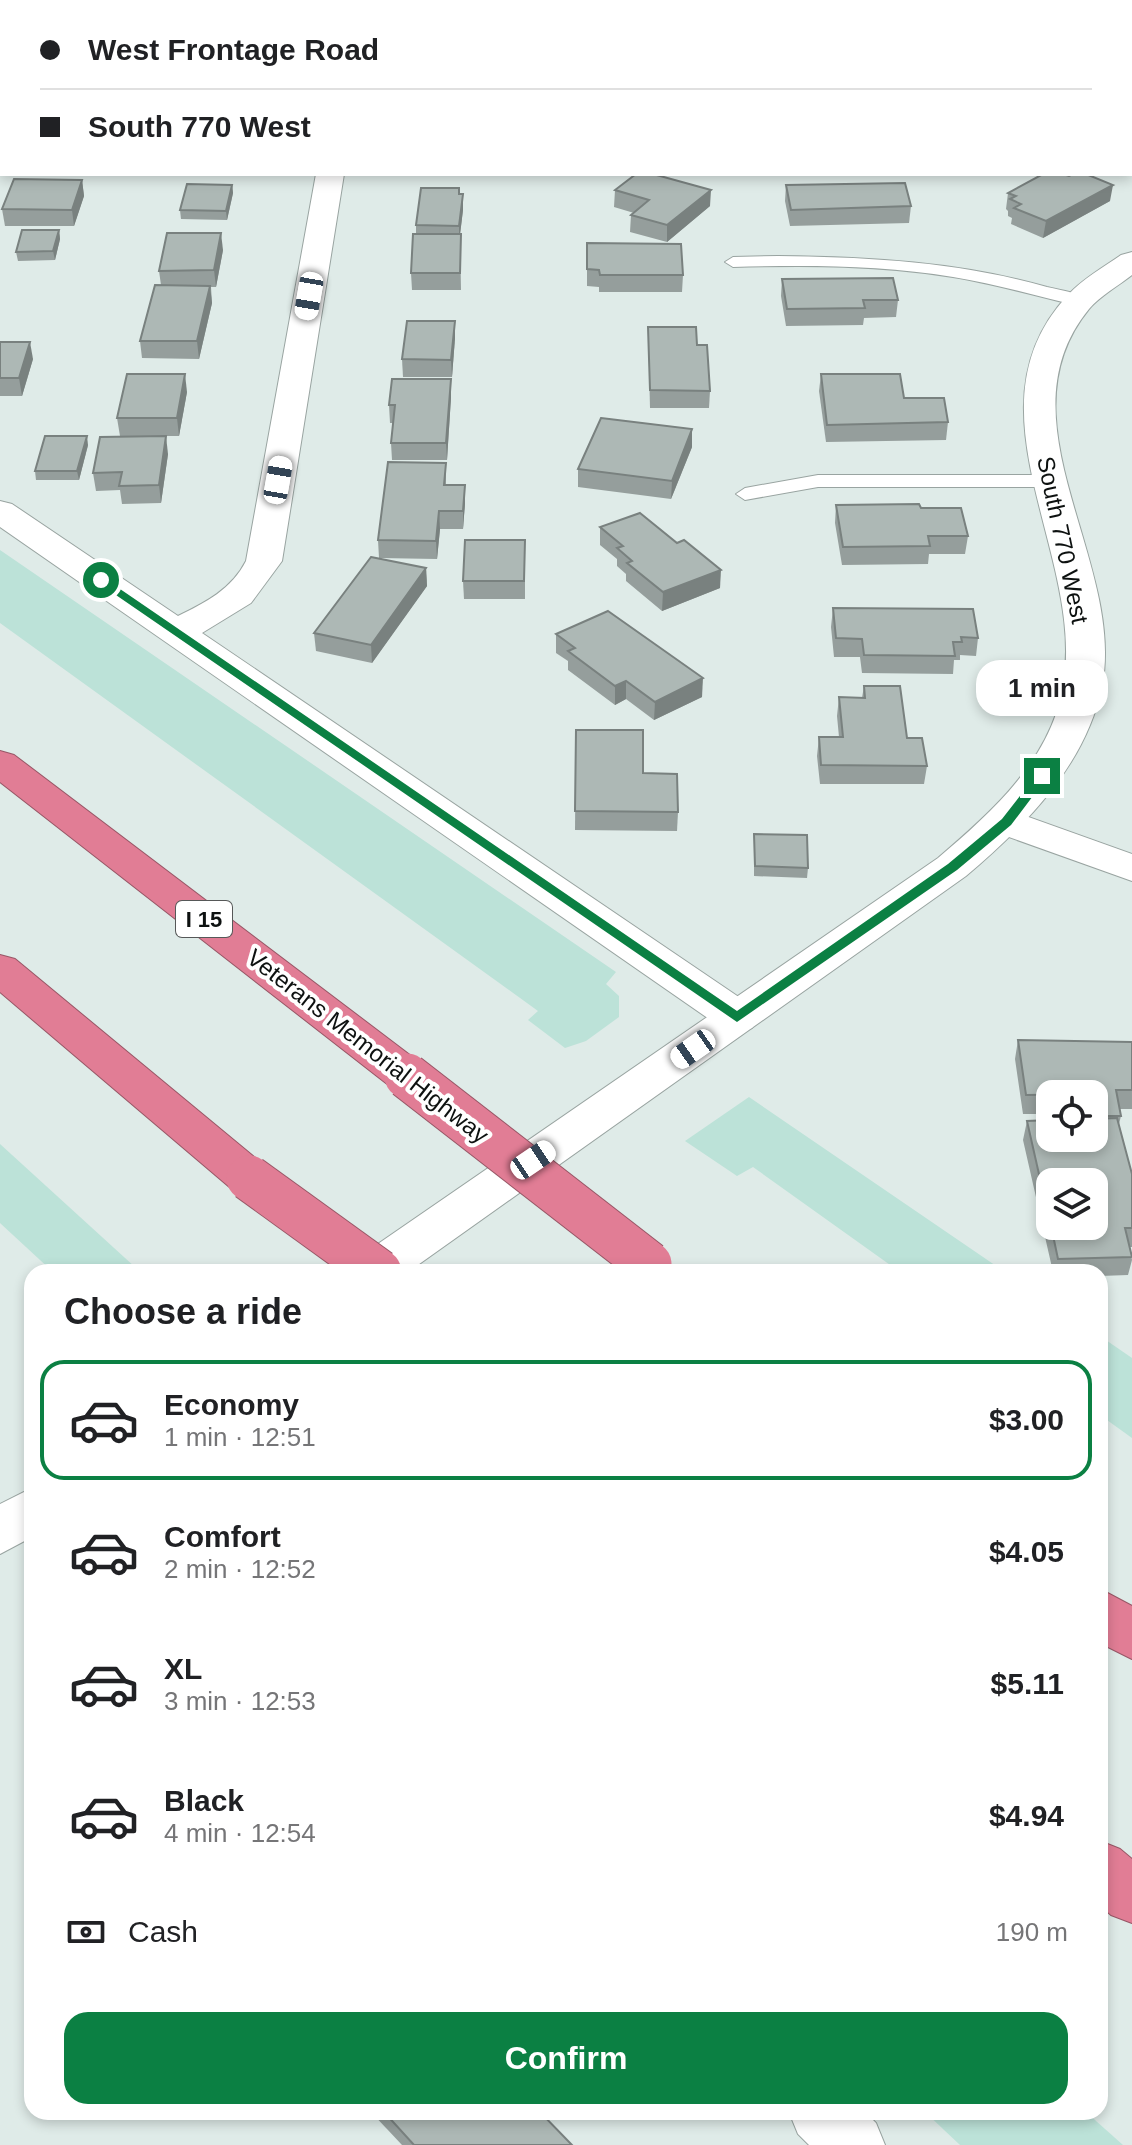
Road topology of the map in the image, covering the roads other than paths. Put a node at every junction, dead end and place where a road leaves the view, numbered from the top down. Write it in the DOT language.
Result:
graph roads {
  1 [pos="330,176"];
  2 [pos="1132,261"];
  3 [pos="733,262"];
  4 [pos="1079,301"];
  5 [pos="1051,481"];
  6 [pos="745,494"];
  7 [pos="0,511"];
  8 [pos="176,631"];
  9 [pos="0,763"];
  10 [pos="1006,822"];
  11 [pos="1132,868"];
  12 [pos="0,969"];
  13 [pos="737,1017"];
  14 [pos="368,1264"];
  15 [pos="385,1264"];
  16 [pos="649,1264"];
  17 [pos="24,1515"];
  18 [pos="0,1532"];
  19 [pos="1108,1618"];
  20 [pos="1132,1636"];
  21 [pos="1108,1875"];
  22 [pos="1132,1896"];
  23 [pos="828,2120"];
  24 [pos="854,2145"];
  1 -- 8 [label="street"];
  2 -- 4 [label="street, South 770 West"];
  3 -- 4 [label="lane"];
  4 -- 5 [label="street, South 770 West"];
  5 -- 6 [label="lane"];
  5 -- 10 [label="street, South 770 West"];
  7 -- 8 [label="street"];
  8 -- 13 [label="street"];
  9 -- 16 [label="highway, Veterans Memorial Highway / I 15, bridge"];
  10 -- 11 [label="street"];
  10 -- 13 [label="street, South 770 West"];
  12 -- 14 [label="highway, bridge"];
  13 -- 15 [label="street, South 770 West"];
  17 -- 18 [label="street"];
  19 -- 20 [label="highway"];
  21 -- 22 [label="highway"];
  23 -- 24 [label="street"];
}
